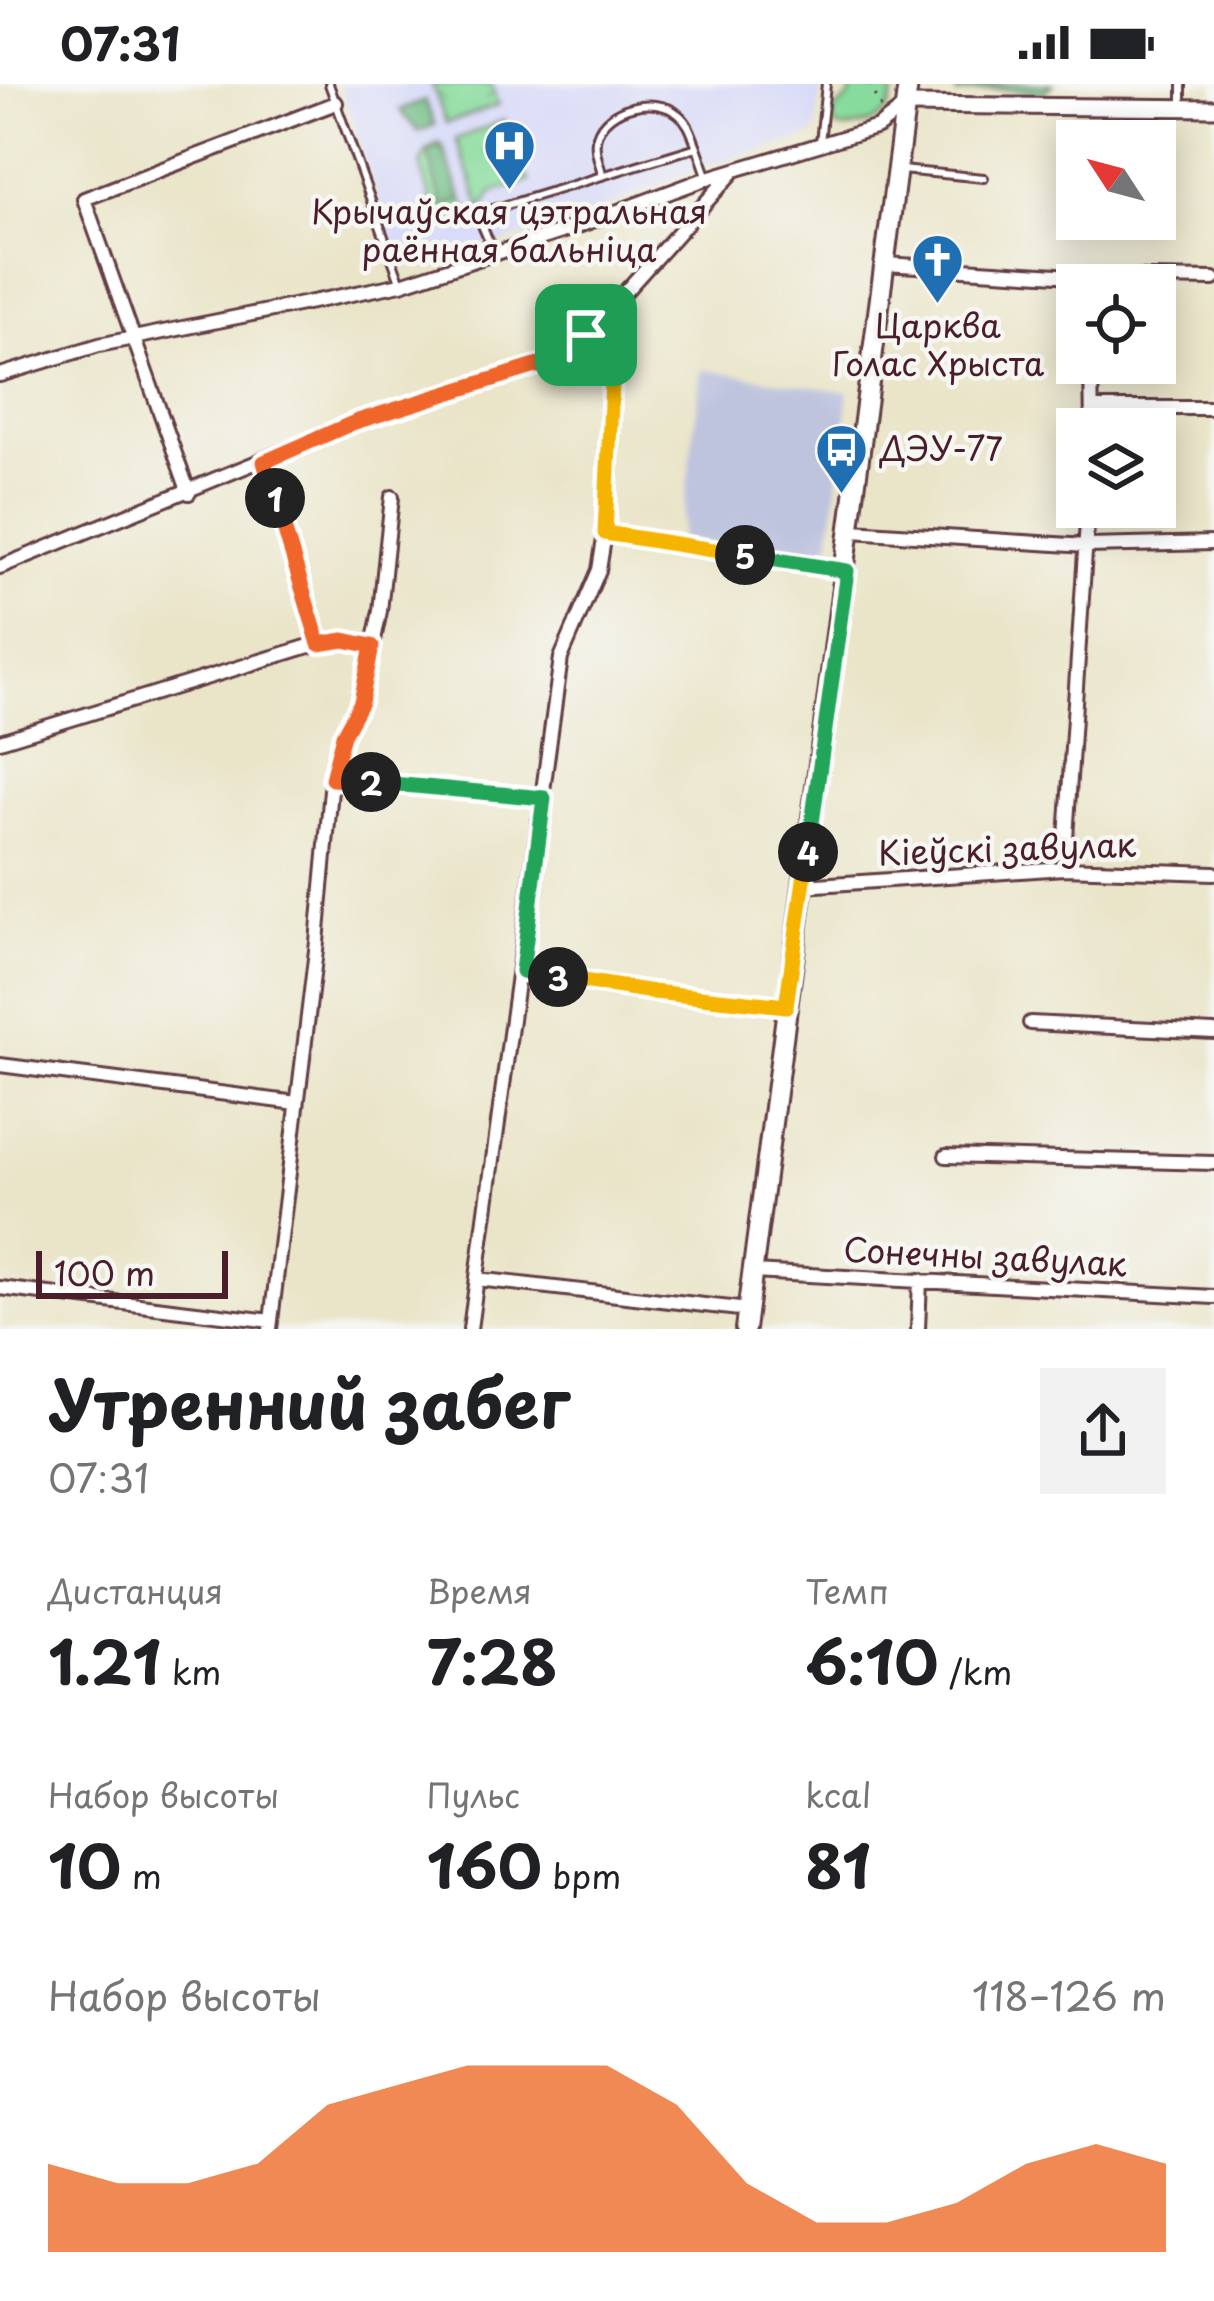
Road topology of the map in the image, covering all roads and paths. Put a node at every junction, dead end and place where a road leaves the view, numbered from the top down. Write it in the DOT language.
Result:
graph roads {
  1 [pos="329,84"];
  2 [pos="826,84"];
  3 [pos="869,84"];
  4 [pos="908,84"];
  5 [pos="1182,84"];
  6 [pos="336,103"];
  7 [pos="1182,108"];
  8 [pos="1214,108"];
  9 [pos="901,109"];
  10 [pos="820,143"];
  11 [pos="697,147"];
  12 [pos="735,170"];
  13 [pos="898,170"];
  14 [pos="602,173"];
  15 [pos="708,178"];
  16 [pos="984,178"];
  17 [pos="490,246"];
  18 [pos="885,264"];
  19 [pos="1056,278"];
  20 [pos="1214,279"];
  21 [pos="1176,280"];
  22 [pos="400,284"];
  23 [pos="610,308"];
  24 [pos="132,338"];
  25 [pos="0,375"];
  26 [pos="1092,384"];
  27 [pos="1214,407"];
  28 [pos="1093,408"];
  29 [pos="264,462"];
  30 [pos="189,493"];
  31 [pos="392,497"];
  32 [pos="1087,528"];
  33 [pos="852,531"];
  34 [pos="605,533"];
  35 [pos="1214,543"];
  36 [pos="1087,546"];
  37 [pos="0,567"];
  38 [pos="847,571"];
  39 [pos="319,644"];
  40 [pos="372,646"];
  41 [pos="0,741"];
  42 [pos="332,779"];
  43 [pos="544,798"];
  44 [pos="1064,868"];
  45 [pos="1214,873"];
  46 [pos="803,886"];
  47 [pos="522,971"];
  48 [pos="786,1006"];
  49 [pos="1030,1023"];
  50 [pos="1214,1032"];
  51 [pos="0,1065"];
  52 [pos="297,1103"];
  53 [pos="946,1156"];
  54 [pos="1214,1163"];
  55 [pos="753,1272"];
  56 [pos="477,1279"];
  57 [pos="920,1280"];
  58 [pos="0,1288"];
  59 [pos="1214,1297"];
  60 [pos="746,1319"];
  61 [pos="271,1325"];
  62 [pos="470,1329"];
  63 [pos="918,1329"];
  1 -- 6 [label="lane"];
  2 -- 10 [label="lane"];
  3 -- 9 [label="path"];
  4 -- 9 [label="main road"];
  5 -- 7 [label="lane"];
  6 -- 22 [label="lane"];
  6 -- 24 [label="street"];
  7 -- 8 [label="street"];
  7 -- 9 [label="street"];
  9 -- 10 [label="street"];
  9 -- 13 [label="main road"];
  10 -- 12 [label="street"];
  11 -- 14 [label="lane"];
  11 -- 14 [label="lane"];
  11 -- 15 [label="lane"];
  12 -- 15 [label="street"];
  12 -- 23 [label="street"];
  13 -- 16 [label="lane"];
  13 -- 18 [label="main road"];
  14 -- 17 [label="lane"];
  15 -- 22 [label="street"];
  18 -- 19 [label="street"];
  18 -- 33 [label="main road"];
  20 -- 21 [label="street"];
  22 -- 24 [label="street"];
  23 -- 29 [label="street"];
  23 -- 34 [label="street"];
  24 -- 25 [label="street"];
  24 -- 30 [label="street"];
  26 -- 28 [label="street"];
  27 -- 28 [label="street"];
  29 -- 30 [label="street"];
  29 -- 39 [label="street"];
  30 -- 37 [label="street"];
  31 -- 40 [label="street"];
  32 -- 36 [label="street"];
  33 -- 36 [label="street"];
  33 -- 38 [label="main road"];
  34 -- 38 [label="street"];
  34 -- 43 [label="street"];
  35 -- 36 [label="street"];
  36 -- 44 [label="street"];
  38 -- 46 [label="main road"];
  39 -- 40 [label="street"];
  39 -- 41 [label="street"];
  40 -- 42 [label="street"];
  42 -- 43 [label="street"];
  42 -- 52 [label="street"];
  43 -- 47 [label="street"];
  44 -- 45 [label="street, Кіеўскі завулак"];
  44 -- 46 [label="street, Кіеўскі завулак"];
  46 -- 48 [label="main road"];
  47 -- 48 [label="street"];
  47 -- 56 [label="street"];
  48 -- 55 [label="main road"];
  49 -- 50 [label="street"];
  51 -- 52 [label="street"];
  52 -- 61 [label="street"];
  53 -- 54 [label="street"];
  55 -- 57 [label="street, Сонечны завулак"];
  55 -- 60 [label="main road"];
  56 -- 60 [label="street"];
  56 -- 62 [label="street"];
  57 -- 59 [label="street, Сонечны завулак"];
  57 -- 63 [label="street"];
  58 -- 61 [label="street"];
}
